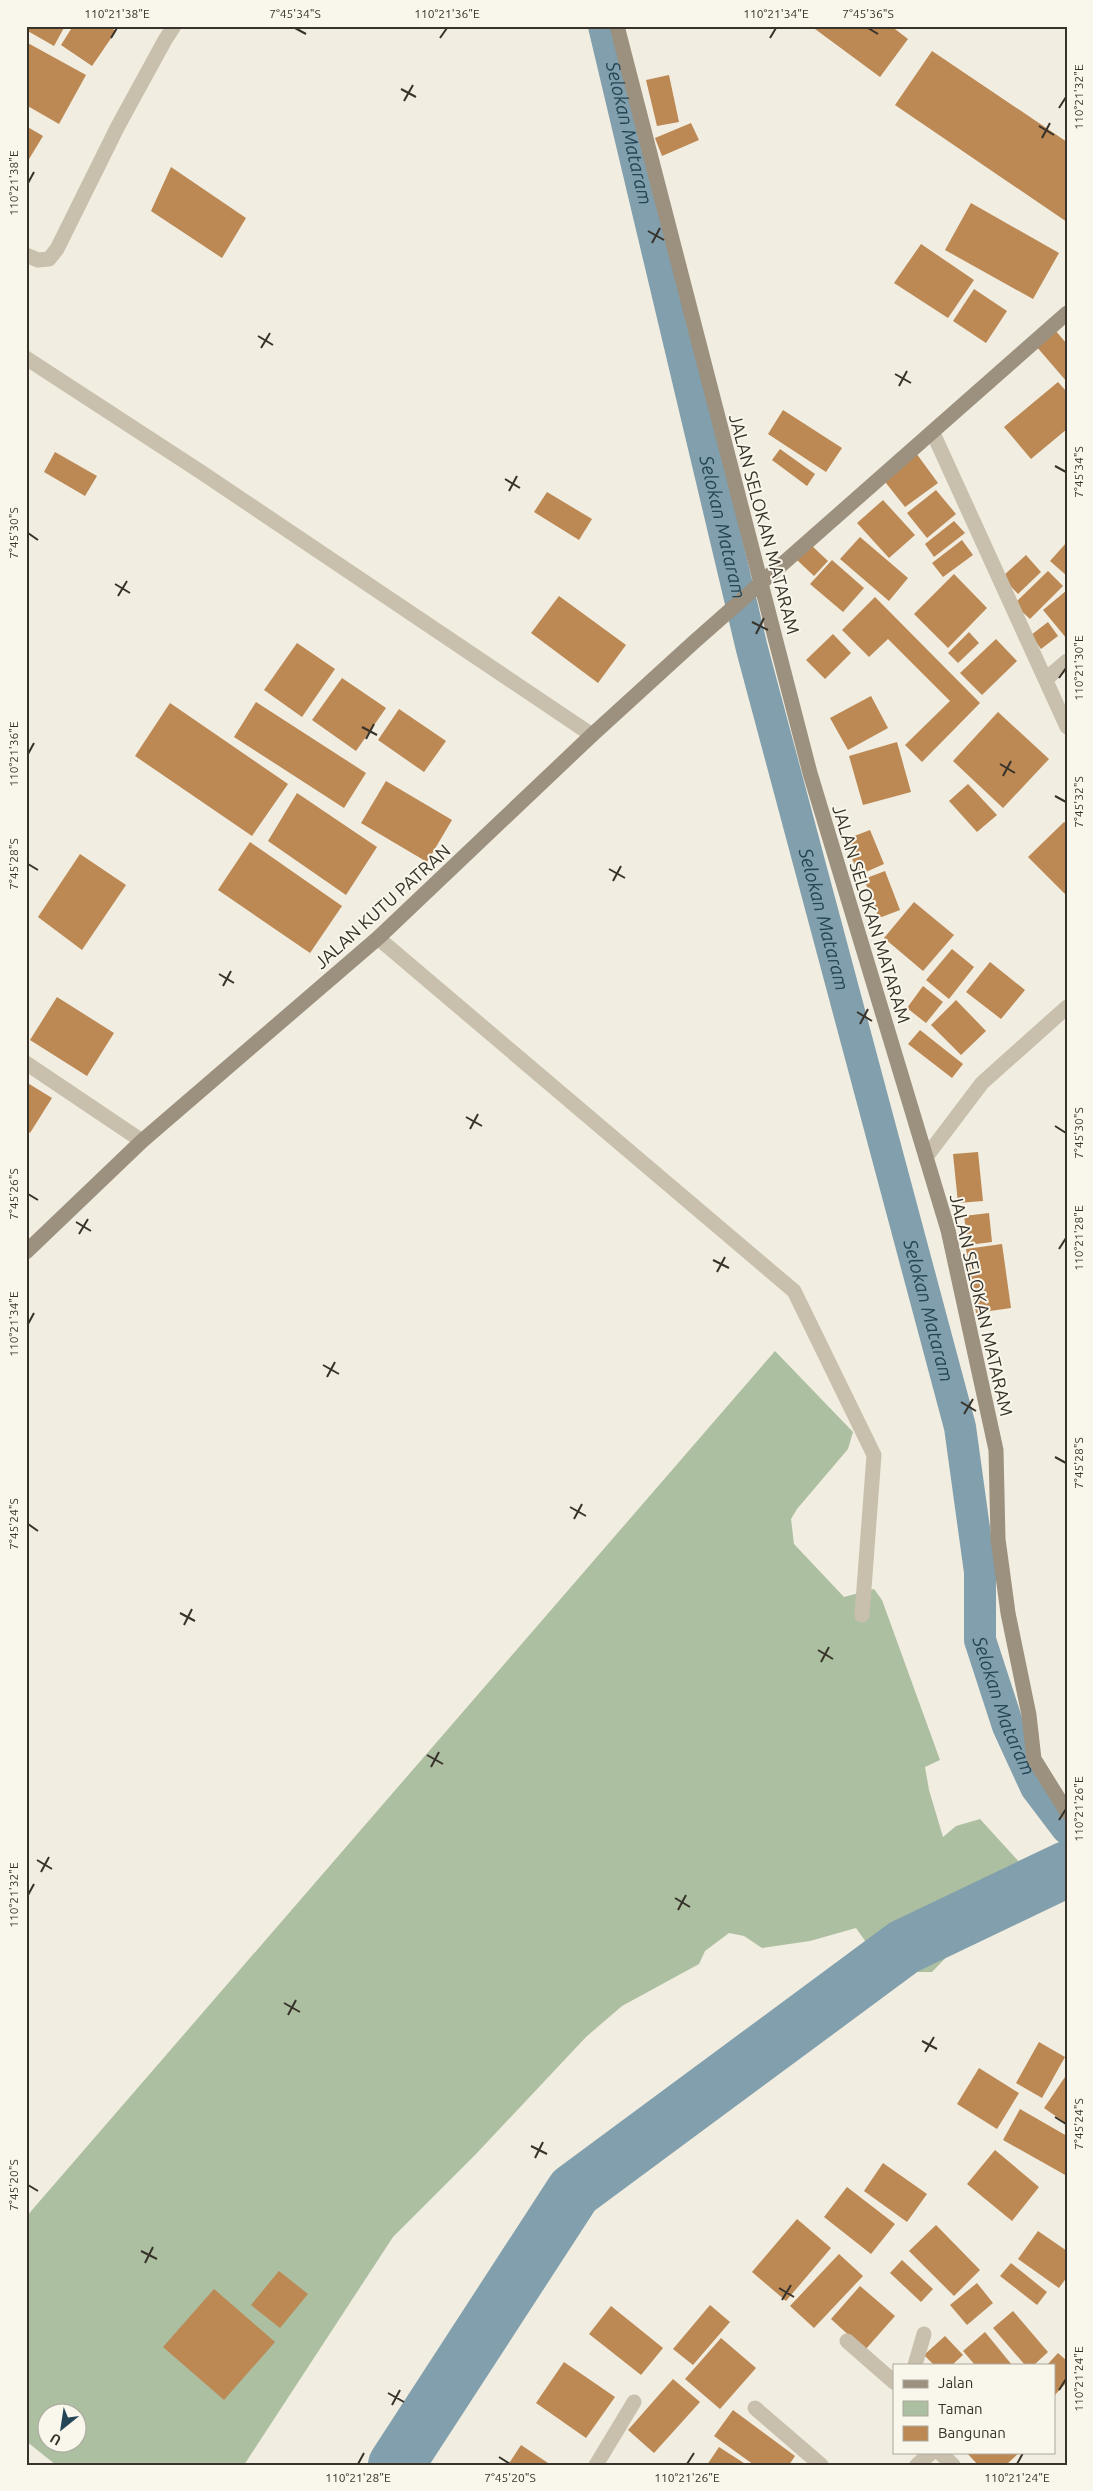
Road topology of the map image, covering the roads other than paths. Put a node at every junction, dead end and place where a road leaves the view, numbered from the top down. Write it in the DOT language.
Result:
graph roads {
  1 [pos="174,26"];
  2 [pos="617,26"];
  3 [pos="26,255"];
  4 [pos="1067,313"];
  5 [pos="26,358"];
  6 [pos="933,433"];
  7 [pos="761,584"];
  8 [pos="1067,661"];
  9 [pos="1046,678"];
  10 [pos="1067,727"];
  11 [pos="592,735"];
  12 [pos="378,938"];
  13 [pos="1067,1007"];
  14 [pos="26,1063"];
  15 [pos="142,1141"];
  16 [pos="926,1157"];
  17 [pos="26,1252"];
  18 [pos="862,1616"];
  19 [pos="1067,1812"];
  20 [pos="924,2334"];
  21 [pos="846,2341"];
  22 [pos="915,2364"];
  23 [pos="893,2381"];
  24 [pos="634,2402"];
  25 [pos="754,2408"];
  26 [pos="930,2454"];
  27 [pos="941,2454"];
  28 [pos="596,2465"];
  29 [pos="821,2465"];
  30 [pos="916,2465"];
  31 [pos="953,2465"];
  1 -- 3 [label="street"];
  2 -- 7 [label="street, JALAN SELOKAN MATARAM"];
  4 -- 6 [label="street, JALAN KUTU PATRAN"];
  5 -- 11 [label="street"];
  6 -- 7 [label="street, JALAN KUTU PATRAN"];
  6 -- 9 [label="street"];
  7 -- 11 [label="street, JALAN KUTU PATRAN"];
  7 -- 16 [label="street, JALAN SELOKAN MATARAM"];
  8 -- 9 [label="street"];
  9 -- 10 [label="street"];
  11 -- 12 [label="street, JALAN KUTU PATRAN"];
  12 -- 15 [label="street, JALAN KUTU PATRAN"];
  12 -- 18 [label="street"];
  13 -- 16 [label="street"];
  14 -- 15 [label="street"];
  15 -- 17 [label="street, JALAN KUTU PATRAN"];
  16 -- 19 [label="street, JALAN SELOKAN MATARAM"];
  20 -- 22 [label="street"];
  21 -- 23 [label="street"];
  24 -- 28 [label="street"];
  25 -- 29 [label="street"];
  26 -- 30 [label="street"];
  27 -- 31 [label="street"];
}
